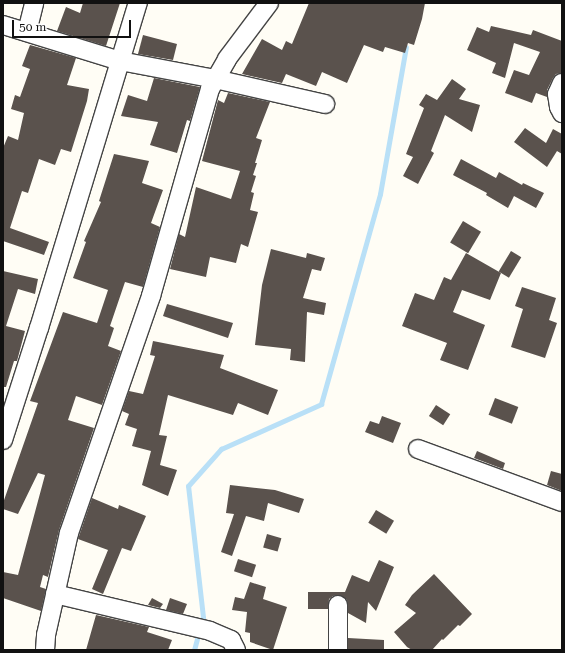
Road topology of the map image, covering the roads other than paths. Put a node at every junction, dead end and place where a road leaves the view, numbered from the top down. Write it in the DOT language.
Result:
graph roads {
  1 [pos="34,3"];
  2 [pos="138,3"];
  3 [pos="269,3"];
  4 [pos="3,25"];
  5 [pos="26,32"];
  6 [pos="120,61"];
  7 [pos="215,79"];
  8 [pos="562,83"];
  9 [pos="324,104"];
  10 [pos="562,112"];
  11 [pos="3,440"];
  12 [pos="418,449"];
  13 [pos="562,502"];
  14 [pos="55,594"];
  15 [pos="338,605"];
  16 [pos="45,650"];
  17 [pos="236,650"];
  18 [pos="338,650"];
  1 -- 5 [label="street"];
  2 -- 6 [label="street"];
  3 -- 7 [label="street"];
  4 -- 5 [label="street"];
  5 -- 6 [label="street"];
  6 -- 7 [label="street"];
  6 -- 11 [label="street"];
  7 -- 9 [label="street"];
  7 -- 14 [label="street"];
  8 -- 10 [label="street"];
  12 -- 13 [label="street"];
  14 -- 16 [label="street"];
  14 -- 17 [label="street"];
  15 -- 18 [label="street"];
}
